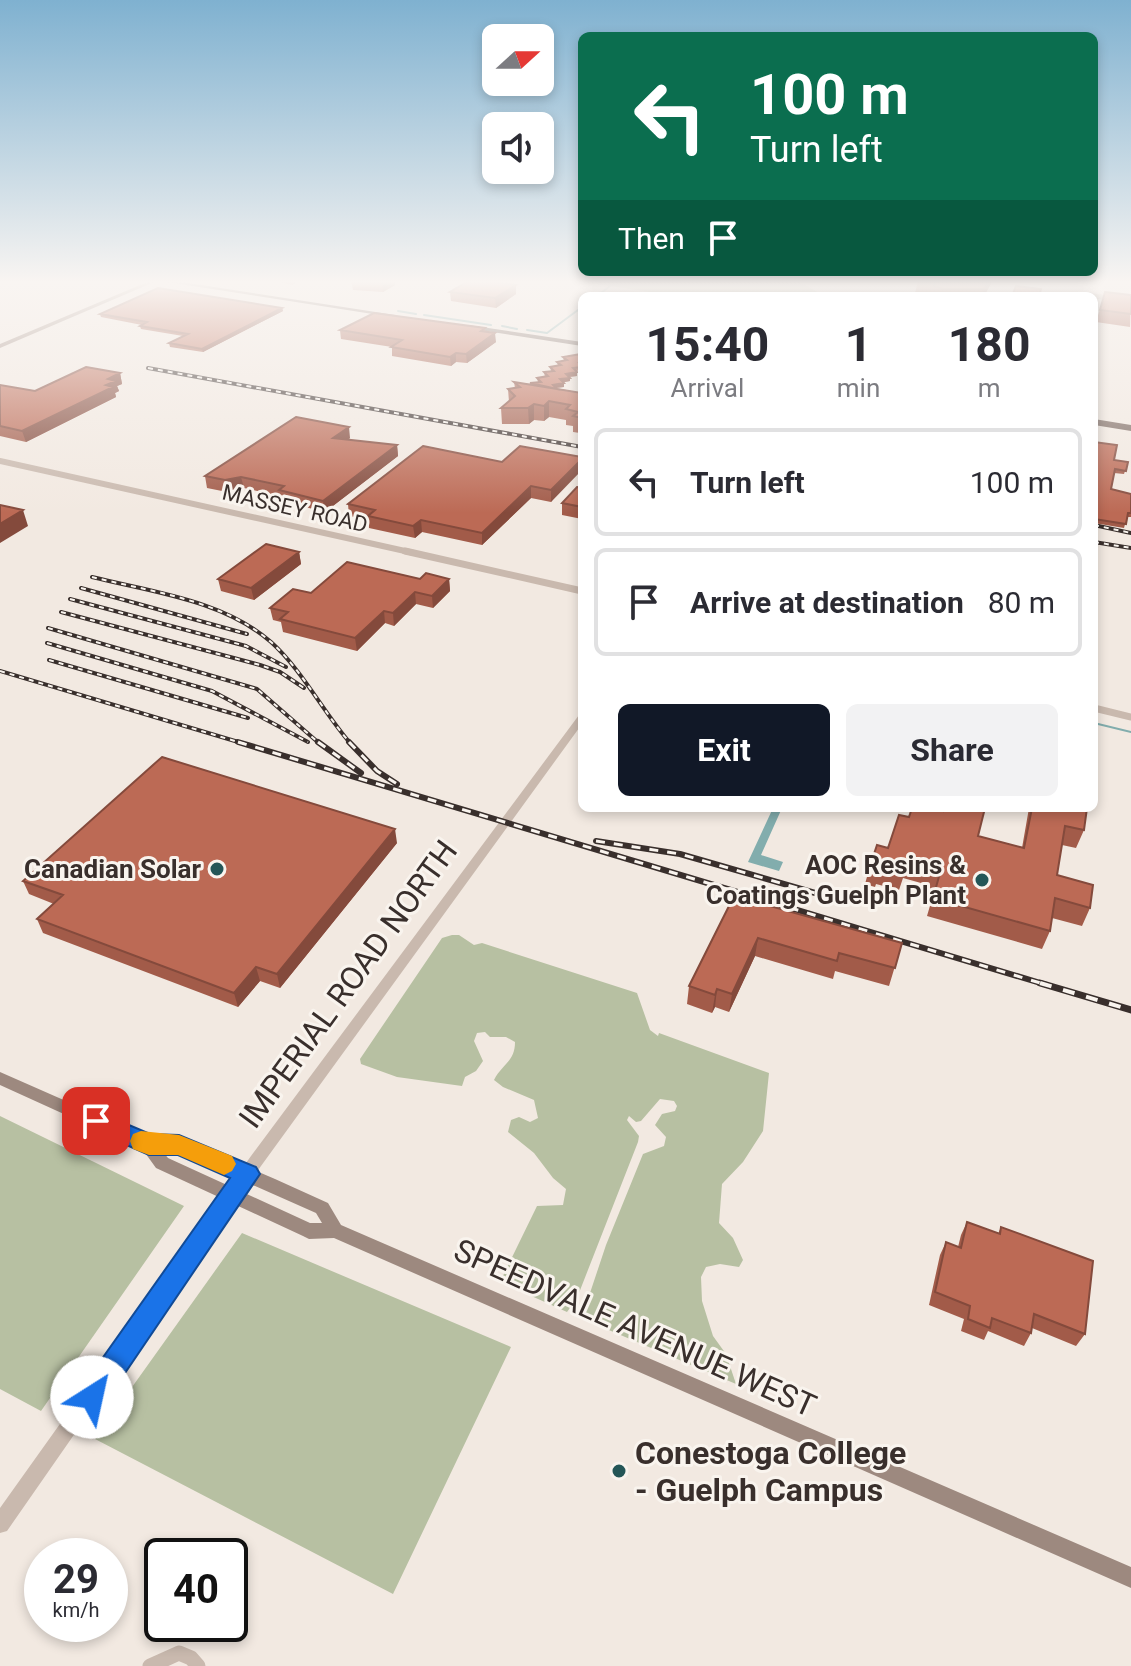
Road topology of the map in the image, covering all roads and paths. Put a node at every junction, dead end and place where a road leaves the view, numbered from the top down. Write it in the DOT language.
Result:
graph roads {
  1 [pos="1098,423"];
  2 [pos="1131,428"];
  3 [pos="0,461"];
  4 [pos="578,590"];
  5 [pos="1098,709"];
  6 [pos="1131,717"];
  7 [pos="578,722"];
  8 [pos="0,1078"];
  9 [pos="149,1145"];
  10 [pos="247,1174"];
  11 [pos="232,1196"];
  12 [pos="335,1230"];
  13 [pos="0,1524"];
  14 [pos="1131,1578"];
  15 [pos="150,1666"];
  16 [pos="198,1666"];
  1 -- 2 [label="main road"];
  3 -- 4 [label="street, MASSEY ROAD"];
  5 -- 6 [label="street"];
  7 -- 10 [label="street, IMPERIAL ROAD NORTH"];
  8 -- 9 [label="main road, SPEEDVALE AVENUE WEST"];
  9 -- 10 [label="main road, SPEEDVALE AVENUE WEST"];
  9 -- 11 [label="main road, SPEEDVALE AVENUE WEST"];
  10 -- 11 [label="street, IMPERIAL ROAD NORTH"];
  10 -- 12 [label="main road, SPEEDVALE AVENUE WEST"];
  11 -- 12 [label="main road, SPEEDVALE AVENUE WEST"];
  11 -- 13 [label="street, IMPERIAL ROAD NORTH"];
  12 -- 14 [label="main road, SPEEDVALE AVENUE WEST"];
  15 -- 16 [label="street"];
}
